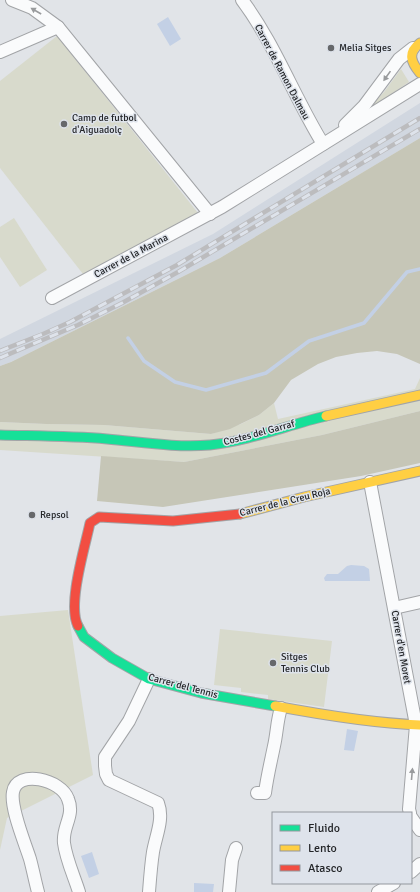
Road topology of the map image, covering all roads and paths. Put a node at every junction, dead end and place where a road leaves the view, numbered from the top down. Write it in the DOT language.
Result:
graph roads {
  1 [pos="12,0"];
  2 [pos="242,0"];
  3 [pos="58,27"];
  4 [pos="416,45"];
  5 [pos="0,52"];
  6 [pos="420,73"];
  7 [pos="420,84"];
  8 [pos="327,141"];
  9 [pos="210,214"];
  10 [pos="52,298"];
  11 [pos="420,395"];
  12 [pos="0,435"];
  13 [pos="420,471"];
  14 [pos="370,482"];
  15 [pos="99,516"];
  16 [pos="420,602"];
  17 [pos="394,608"];
  18 [pos="149,679"];
  19 [pos="281,708"];
  20 [pos="418,725"];
  21 [pos="257,793"];
  22 [pos="410,812"];
  23 [pos="412,818"];
  24 [pos="420,830"];
  25 [pos="236,848"];
  26 [pos="420,864"];
  27 [pos="412,871"];
  28 [pos="392,884"];
  29 [pos="38,892"];
  30 [pos="79,892"];
  31 [pos="149,892"];
  32 [pos="229,892"];
  33 [pos="378,892"];
  3 -- 1 [label="street, one-way"];
  2 -- 8 [label="street, Carrer de Ramon Dalmau"];
  3 -- 5 [label="street"];
  3 -- 9 [label="street"];
  4 -- 6 [label="street"];
  4 -- 8 [label="street, one-way"];
  7 -- 8 [label="street"];
  8 -- 9 [label="street, Carrer de la Marina"];
  9 -- 10 [label="street, Carrer de la Marina"];
  11 -- 12 [label="street, Costes del Garraf"];
  13 -- 14 [label="street, Carrer de la Creu Roja"];
  14 -- 15 [label="street, Carrer de la Creu Roja"];
  14 -- 17 [label="street, Carrer d'en Moret"];
  15 -- 18 [label="street, Carrer del Tennis"];
  16 -- 17 [label="street"];
  17 -- 20 [label="street, Carrer d'en Moret"];
  18 -- 19 [label="street, Carrer del Tennis"];
  18 -- 31 [label="street"];
  19 -- 20 [label="street, Carrer del Tennis"];
  19 -- 21 [label="street"];
  22 -- 20 [label="street, Carrer d'en Moret, one-way"];
  23 -- 24 [label="street"];
  25 -- 32 [label="street"];
  26 -- 27 [label="street"];
  28 -- 33 [label="street"];
  29 -- 30 [label="street"];
}
